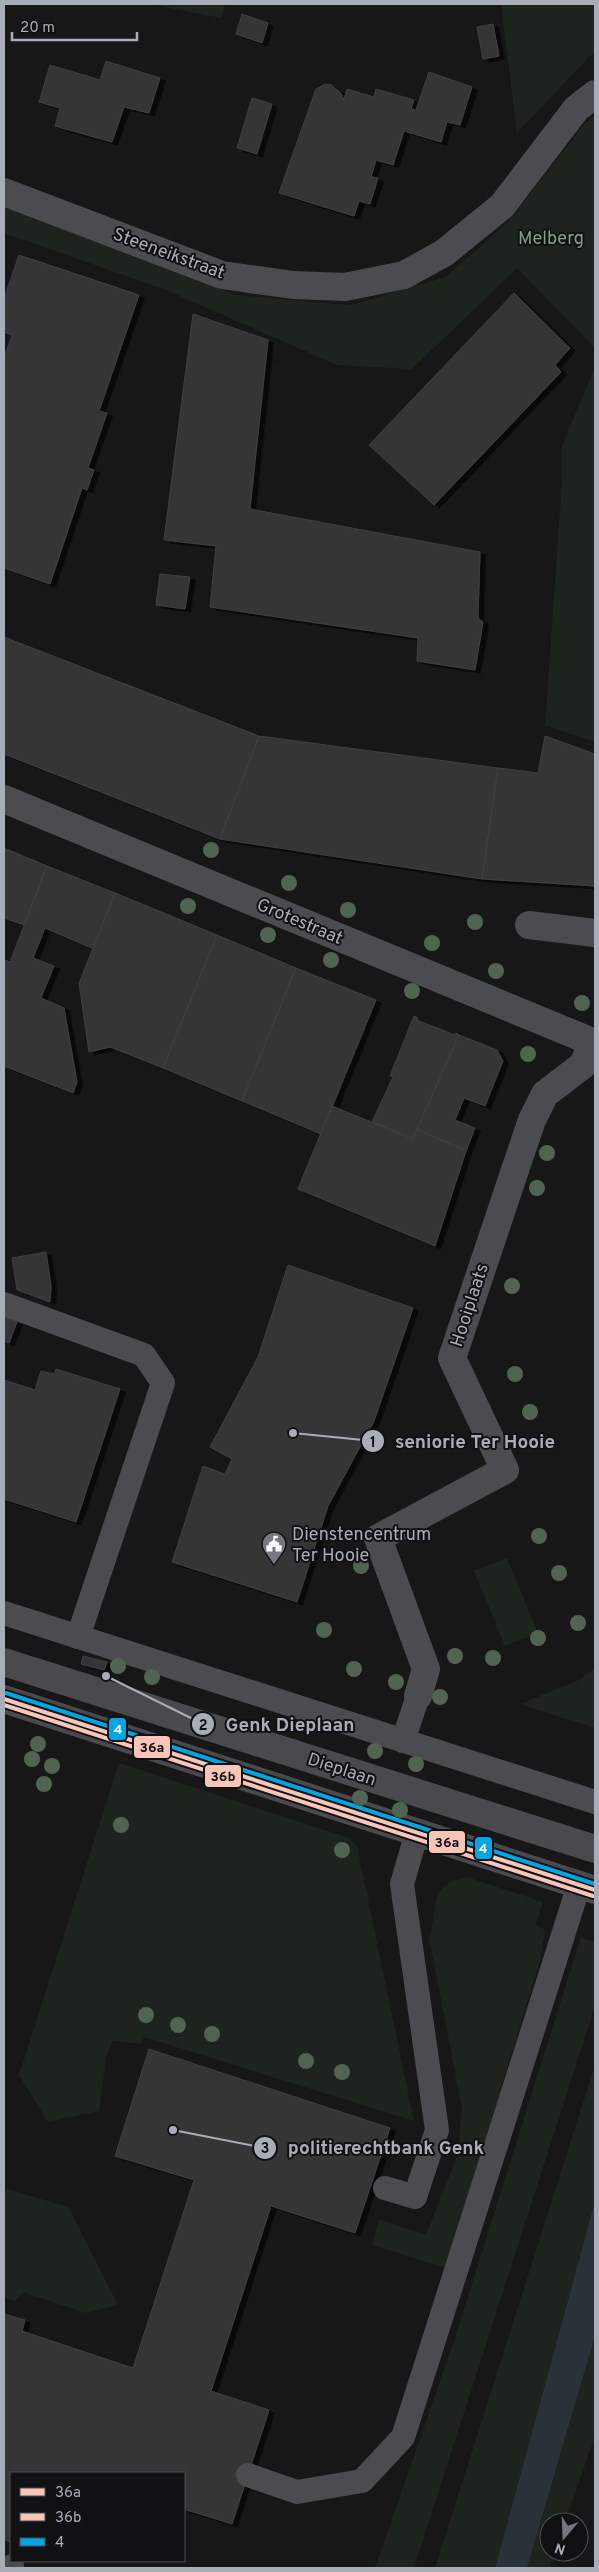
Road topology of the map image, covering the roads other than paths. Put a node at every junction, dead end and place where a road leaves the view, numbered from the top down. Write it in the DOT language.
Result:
graph roads {
  1 [pos="595,94"];
  2 [pos="4,192"];
  3 [pos="4,799"];
  4 [pos="529,926"];
  5 [pos="595,933"];
  6 [pos="594,1042"];
  7 [pos="4,1304"];
  8 [pos="4,1613"];
  9 [pos="78,1637"];
  10 [pos="4,1662"];
  11 [pos="418,1696"];
  12 [pos="4,1699"];
  13 [pos="403,1741"];
  14 [pos="595,1802"];
  15 [pos="417,1832"];
  16 [pos="595,1849"];
  17 [pos="587,1887"];
  18 [pos="385,2188"];
  19 [pos="248,2475"];
  1 -- 2 [label="street, Steeneikstraat"];
  3 -- 6 [label="street, Grotestraat"];
  4 -- 5 [label="street"];
  6 -- 11 [label="street, Hooiplaats"];
  7 -- 9 [label="lane"];
  8 -- 9 [label="lane"];
  9 -- 13 [label="lane"];
  10 -- 16 [label="main road, Dieplaan"];
  11 -- 13 [label="lane, Hooiplaats"];
  12 -- 15 [label="main road, Dieplaan"];
  13 -- 14 [label="lane"];
  15 -- 17 [label="main road, Dieplaan"];
  15 -- 18 [label="lane"];
  17 -- 19 [label="lane"];
}
